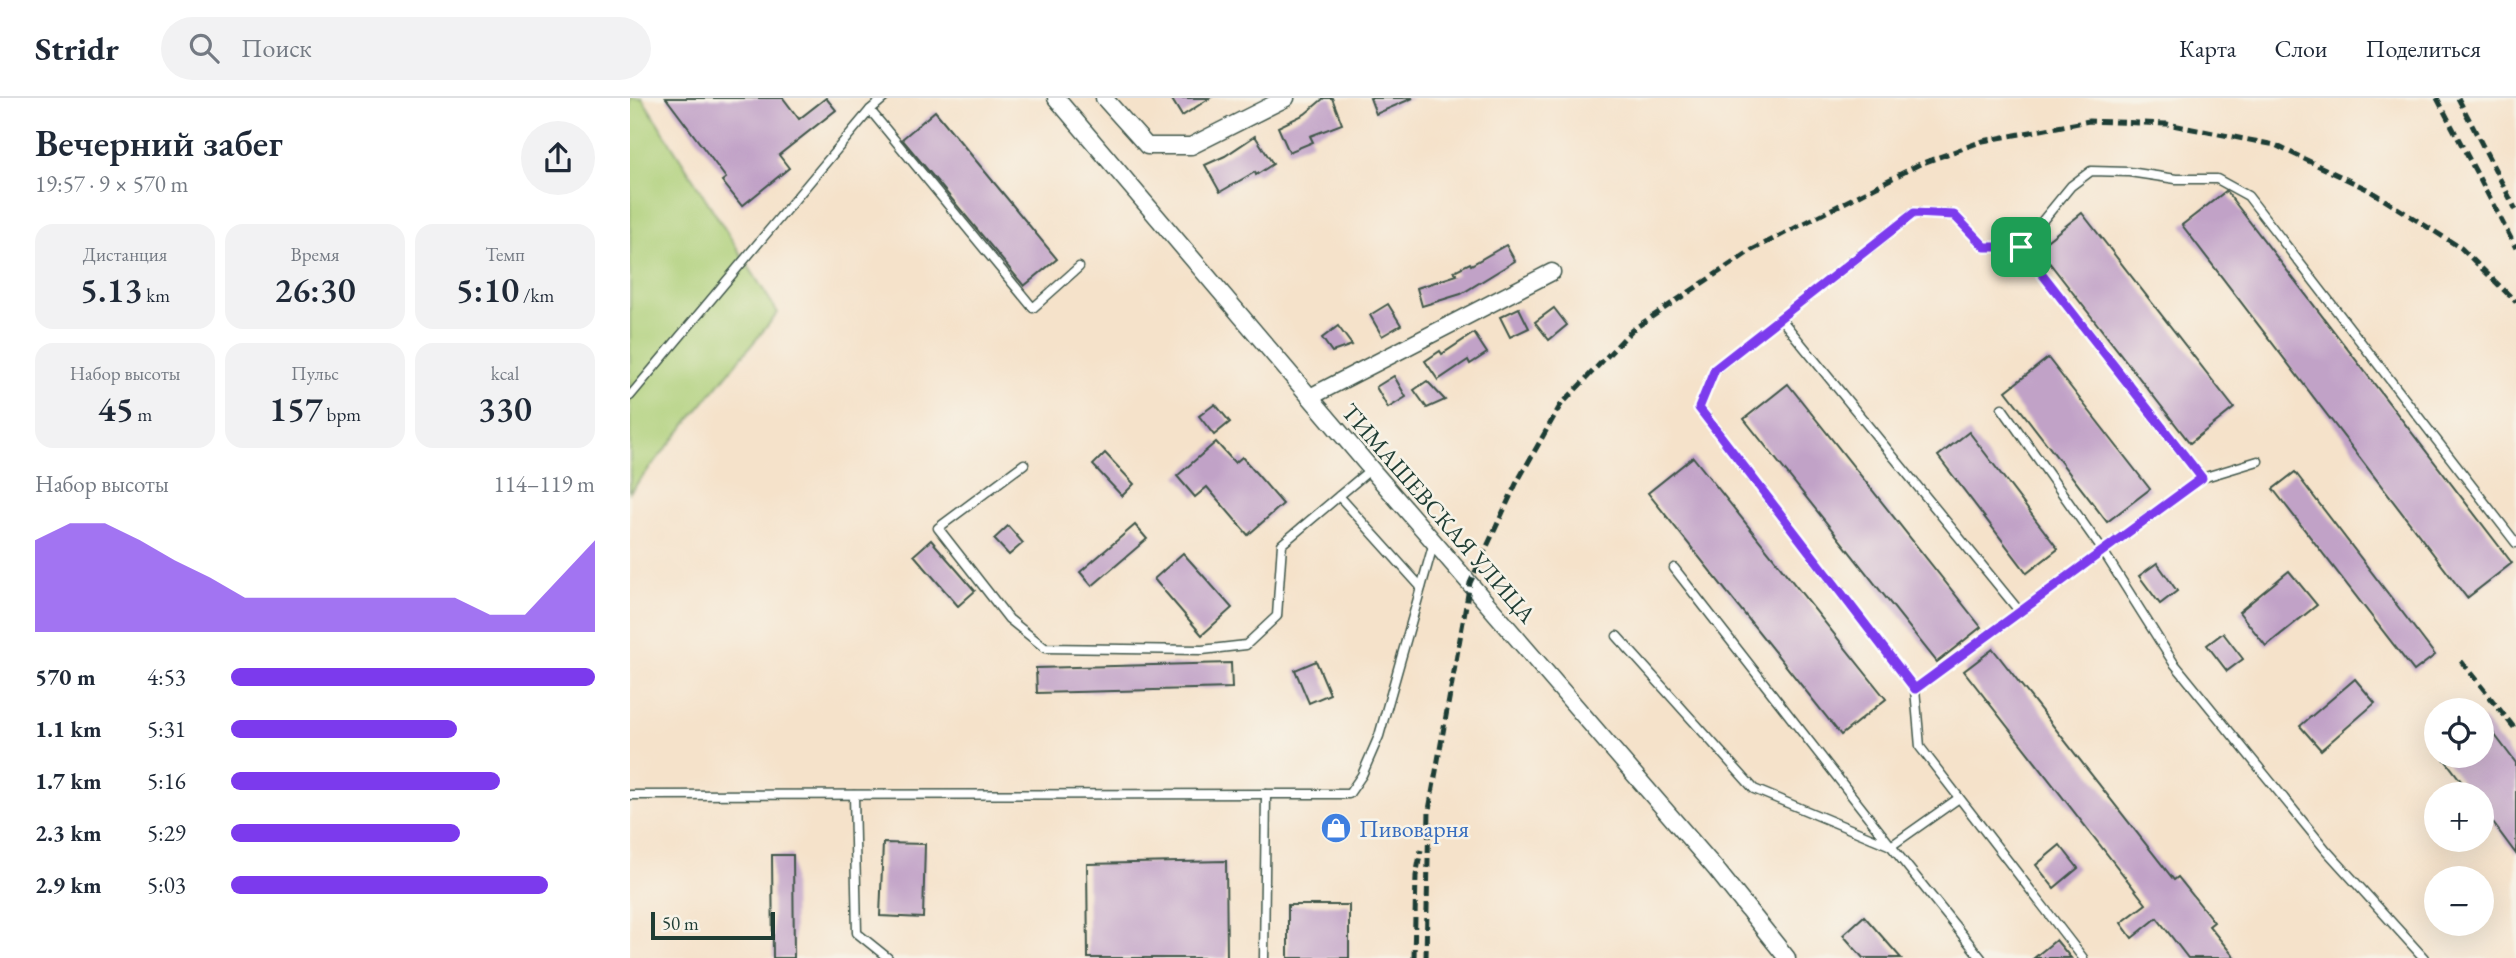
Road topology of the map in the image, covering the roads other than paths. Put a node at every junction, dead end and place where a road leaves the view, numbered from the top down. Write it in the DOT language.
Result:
graph roads {
  1 [pos="884,98"];
  2 [pos="1056,98"];
  3 [pos="1104,98"];
  4 [pos="1286,98"];
  5 [pos="870,110"];
  6 [pos="2021,247"];
  7 [pos="1079,267"];
  8 [pos="1552,272"];
  9 [pos="1781,319"];
  10 [pos="630,396"];
  11 [pos="1310,397"];
  12 [pos="2002,408"];
  13 [pos="2258,461"];
  14 [pos="1024,464"];
  15 [pos="1371,469"];
  16 [pos="2202,478"];
  17 [pos="1339,496"];
  18 [pos="1434,542"];
  19 [pos="2516,543"];
  20 [pos="2103,551"];
  21 [pos="1674,568"];
  22 [pos="1421,587"];
  23 [pos="2020,612"];
  24 [pos="1617,636"];
  25 [pos="1915,689"];
  26 [pos="1266,794"];
  27 [pos="630,795"];
  28 [pos="854,795"];
  29 [pos="1959,798"];
  30 [pos="1891,846"];
  31 [pos="888,958"];
  32 [pos="1264,958"];
  33 [pos="1787,958"];
  34 [pos="1981,958"];
  35 [pos="2083,958"];
  36 [pos="2424,958"];
  1 -- 5 [label="lane"];
  2 -- 11 [label="street, ТИМАШЕВСКАЯ УЛИЦА"];
  3 -- 4 [label="street"];
  5 -- 7 [label="lane"];
  5 -- 10 [label="lane"];
  6 -- 9 [label="lane"];
  6 -- 16 [label="lane"];
  6 -- 19 [label="lane"];
  8 -- 11 [label="street"];
  9 -- 23 [label="lane"];
  9 -- 25 [label="lane"];
  11 -- 15 [label="street, ТИМАШЕВСКАЯ УЛИЦА"];
  12 -- 20 [label="lane"];
  13 -- 16 [label="lane"];
  14 -- 17 [label="lane"];
  15 -- 17 [label="lane"];
  15 -- 18 [label="street, ТИМАШЕВСКАЯ УЛИЦА"];
  16 -- 20 [label="lane"];
  17 -- 22 [label="lane"];
  18 -- 22 [label="lane"];
  18 -- 33 [label="street, ТИМАШЕВСКАЯ УЛИЦА"];
  20 -- 23 [label="lane"];
  20 -- 36 [label="lane"];
  21 -- 30 [label="lane"];
  22 -- 26 [label="lane"];
  23 -- 25 [label="lane"];
  24 -- 30 [label="lane"];
  25 -- 29 [label="lane"];
  26 -- 28 [label="lane"];
  26 -- 32 [label="lane"];
  27 -- 28 [label="lane"];
  28 -- 31 [label="lane"];
  29 -- 30 [label="lane"];
  29 -- 35 [label="lane"];
  30 -- 34 [label="lane"];
}
